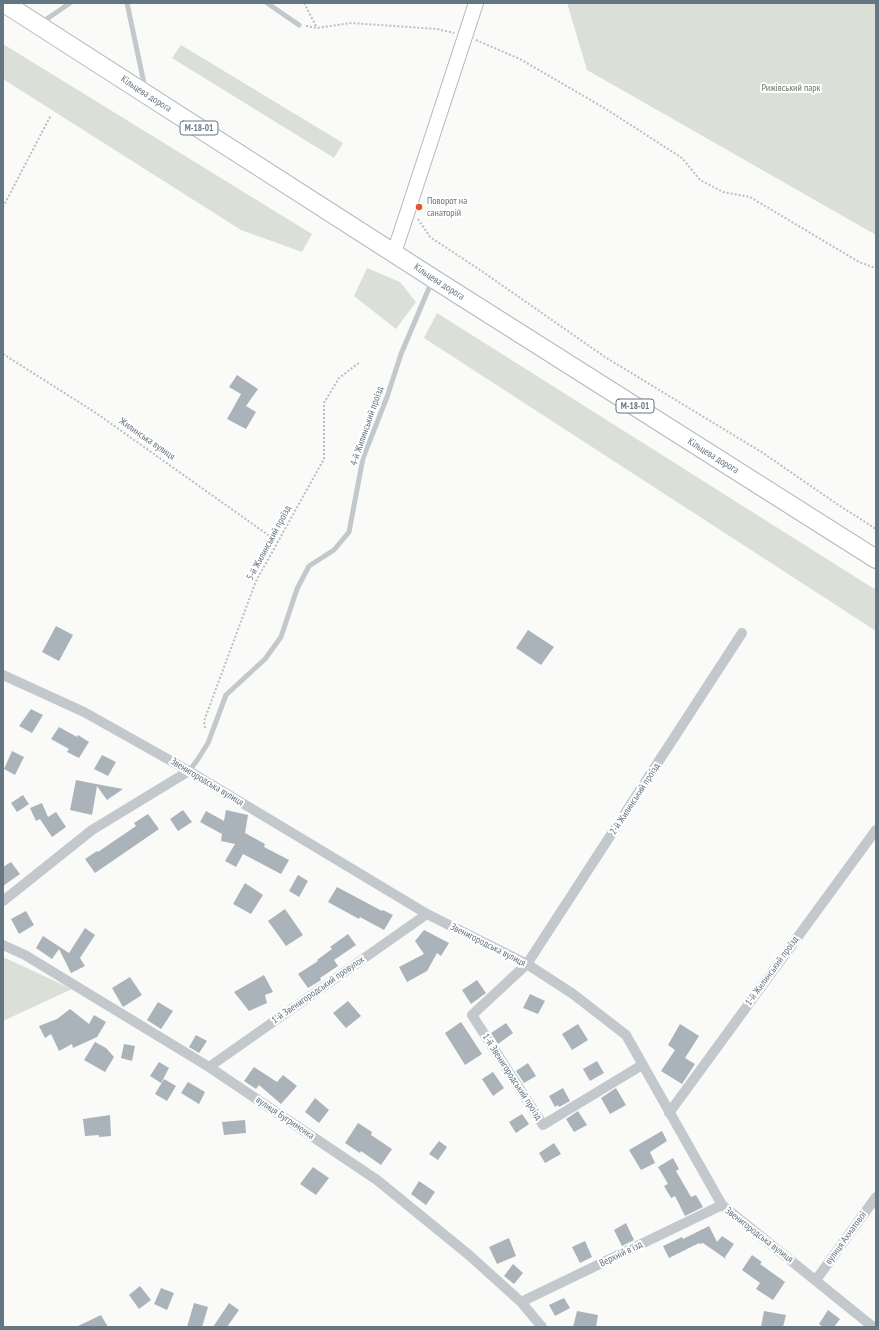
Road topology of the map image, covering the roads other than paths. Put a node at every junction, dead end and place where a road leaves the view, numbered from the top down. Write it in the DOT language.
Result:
graph roads {
  1 [pos="4,3"];
  2 [pos="70,3"];
  3 [pos="127,3"];
  4 [pos="268,3"];
  5 [pos="476,3"];
  6 [pos="38,25"];
  7 [pos="299,25"];
  8 [pos="147,94"];
  9 [pos="394,253"];
  10 [pos="434,278"];
  11 [pos="876,559"];
  12 [pos="742,633"];
  13 [pos="3,675"];
  14 [pos="189,771"];
  15 [pos="876,830"];
  16 [pos="3,901"];
  17 [pos="427,914"];
  18 [pos="3,945"];
  19 [pos="527,964"];
  20 [pos="642,1065"];
  21 [pos="209,1067"];
  22 [pos="669,1113"];
  23 [pos="876,1197"];
  24 [pos="722,1206"];
  25 [pos="816,1280"];
  26 [pos="521,1302"];
  27 [pos="542,1327"];
  28 [pos="873,1327"];
  1 -- 6 [label="highway, Кільцева дорога / М-18-01"];
  2 -- 6 [label="lane"];
  3 -- 8 [label="lane"];
  4 -- 7 [label="lane"];
  5 -- 9 [label="street"];
  6 -- 8 [label="highway, Кільцева дорога / М-18-01"];
  8 -- 9 [label="highway, Кільцева дорога / М-18-01"];
  9 -- 10 [label="highway, Кільцева дорога / М-18-01"];
  10 -- 11 [label="highway, Кільцева дорога / М-18-01"];
  10 -- 14 [label="lane, 4-й Жилинський проїзд"];
  12 -- 19 [label="street, 2-й Жилинський проїзд"];
  13 -- 14 [label="street, Звенигородська вулиця"];
  14 -- 16 [label="street"];
  14 -- 17 [label="street, Звенигородська вулиця"];
  15 -- 22 [label="street, 1-й Жилинський проїзд"];
  17 -- 19 [label="street, Звенигородська вулиця"];
  17 -- 21 [label="street, 1-й Звенигородський провулок"];
  18 -- 21 [label="street, вулиця Бугрименка"];
  19 -- 20 [label="street, Звенигородська вулиця"];
  19 -- 20 [label="street, 1-й Звенигородський проїзд"];
  20 -- 22 [label="street, Звенигородська вулиця"];
  21 -- 26 [label="street, вулиця Бугрименка"];
  22 -- 24 [label="street, Звенигородська вулиця"];
  23 -- 25 [label="street, вулиця Ахматової"];
  24 -- 25 [label="street, Звенигородська вулиця"];
  24 -- 26 [label="street, Верхній в'їзд"];
  25 -- 28 [label="street, Звенигородська вулиця"];
  26 -- 27 [label="street, вулиця Бугрименка"];
}
